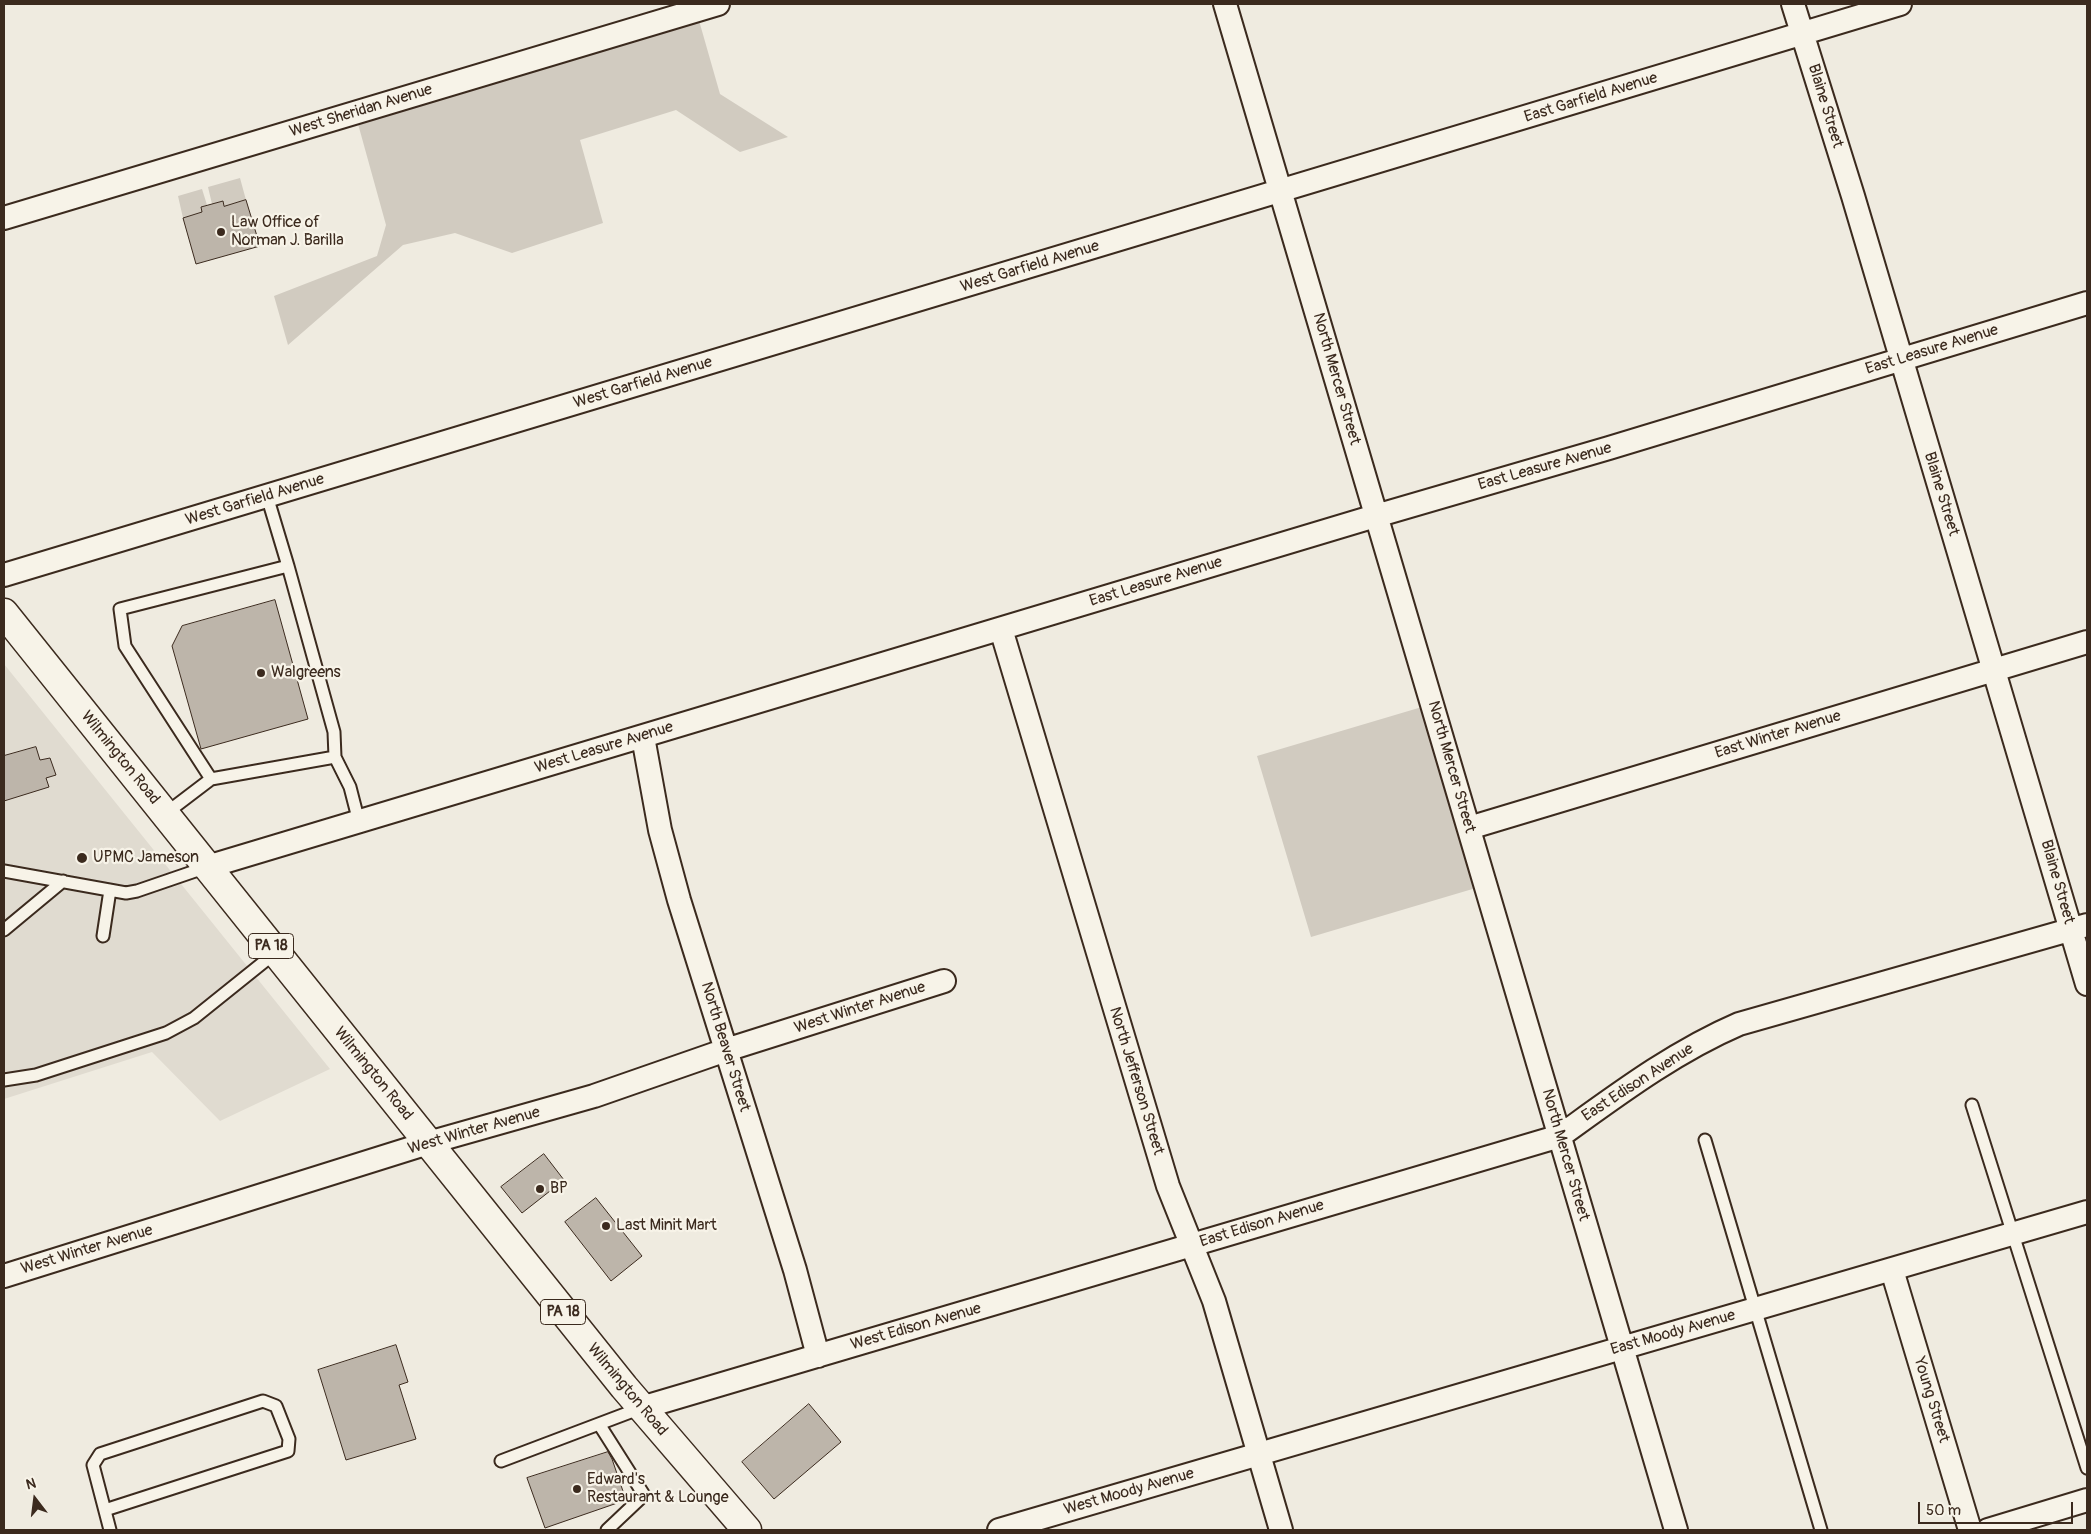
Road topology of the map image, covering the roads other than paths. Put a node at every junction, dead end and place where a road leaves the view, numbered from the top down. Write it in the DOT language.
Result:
graph roads {
  1 [pos="718,4"];
  2 [pos="1225,4"];
  3 [pos="1793,4"];
  4 [pos="1900,4"];
  5 [pos="1802,34"];
  6 [pos="1281,191"];
  7 [pos="4,218"];
  8 [pos="2087,303"];
  9 [pos="1900,359"];
  10 [pos="267,496"];
  11 [pos="1376,516"];
  12 [pos="288,566"];
  13 [pos="4,575"];
  14 [pos="4,614"];
  15 [pos="1001,629"];
  16 [pos="2087,642"];
  17 [pos="1994,670"];
  18 [pos="643,736"];
  19 [pos="335,757"];
  20 [pos="211,778"];
  21 [pos="165,814"];
  22 [pos="359,822"];
  23 [pos="1469,828"];
  24 [pos="207,867"];
  25 [pos="4,871"];
  26 [pos="63,881"];
  27 [pos="110,890"];
  28 [pos="2079,927"];
  29 [pos="4,930"];
  30 [pos="103,936"];
  31 [pos="276,952"];
  32 [pos="944,981"];
  33 [pos="2087,984"];
  34 [pos="726,1050"];
  35 [pos="4,1080"];
  36 [pos="1972,1105"];
  37 [pos="1560,1136"];
  38 [pos="1705,1140"];
  39 [pos="428,1143"];
  40 [pos="2087,1212"];
  41 [pos="2013,1234"];
  42 [pos="1191,1245"];
  43 [pos="1892,1270"];
  44 [pos="4,1276"];
  45 [pos="1755,1309"];
  46 [pos="1622,1348"];
  47 [pos="818,1356"];
  48 [pos="641,1408"];
  49 [pos="599,1424"];
  50 [pos="1258,1454"];
  51 [pos="501,1461"];
  52 [pos="2087,1468"];
  53 [pos="2087,1500"];
  54 [pos="105,1510"];
  55 [pos="110,1530"];
  56 [pos="607,1530"];
  57 [pos="747,1530"];
  58 [pos="999,1530"];
  59 [pos="1281,1530"];
  60 [pos="1676,1530"];
  61 [pos="1821,1530"];
  62 [pos="1970,1530"];
  63 [pos="1988,1530"];
  1 -- 7 [label="street, West Sheridan Avenue"];
  2 -- 6 [label="street, North Mercer Street"];
  3 -- 5 [label="street, Blaine Street"];
  4 -- 5 [label="street, East Garfield Avenue"];
  5 -- 6 [label="street, East Garfield Avenue"];
  5 -- 9 [label="street, Blaine Street"];
  6 -- 10 [label="street, West Garfield Avenue"];
  6 -- 11 [label="street, North Mercer Street"];
  8 -- 9 [label="street, East Leasure Avenue"];
  9 -- 11 [label="street, East Leasure Avenue"];
  9 -- 17 [label="street, Blaine Street"];
  10 -- 12 [label="lane"];
  10 -- 13 [label="street, West Garfield Avenue"];
  11 -- 15 [label="street, East Leasure Avenue"];
  11 -- 23 [label="street, North Mercer Street"];
  12 -- 19 [label="lane"];
  12 -- 20 [label="lane"];
  14 -- 21 [label="main road, Wilmington Road / PA 18"];
  15 -- 18 [label="street, West Leasure Avenue"];
  15 -- 42 [label="street, North Jefferson Street"];
  16 -- 17 [label="street, East Winter Avenue"];
  17 -- 23 [label="street, East Winter Avenue"];
  17 -- 28 [label="street, Blaine Street"];
  18 -- 22 [label="street, West Leasure Avenue"];
  18 -- 34 [label="street, North Beaver Street"];
  19 -- 20 [label="lane"];
  19 -- 22 [label="lane"];
  20 -- 21 [label="lane"];
  21 -- 24 [label="main road, Wilmington Road / PA 18"];
  22 -- 24 [label="street, West Leasure Avenue"];
  23 -- 37 [label="street, North Mercer Street"];
  24 -- 27 [label="lane"];
  24 -- 31 [label="main road, Wilmington Road / PA 18"];
  25 -- 26 [label="lane"];
  26 -- 27 [label="lane"];
  26 -- 29 [label="lane"];
  27 -- 30 [label="lane"];
  28 -- 33 [label="street, Blaine Street"];
  28 -- 37 [label="street, East Edison Avenue"];
  31 -- 35 [label="lane"];
  31 -- 39 [label="main road, Wilmington Road / PA 18"];
  32 -- 34 [label="street, West Winter Avenue"];
  34 -- 39 [label="street, West Winter Avenue"];
  34 -- 47 [label="street, North Beaver Street"];
  36 -- 41 [label="lane"];
  37 -- 42 [label="street, East Edison Avenue"];
  37 -- 46 [label="street, North Mercer Street"];
  38 -- 45 [label="lane"];
  39 -- 44 [label="street, West Winter Avenue"];
  39 -- 48 [label="main road, Wilmington Road / PA 18"];
  40 -- 41 [label="street, East Moody Avenue"];
  41 -- 43 [label="street, East Moody Avenue"];
  41 -- 52 [label="lane"];
  42 -- 47 [label="street, West Edison Avenue"];
  42 -- 50 [label="street, North Jefferson Street"];
  43 -- 45 [label="street, East Moody Avenue"];
  43 -- 62 [label="street, Young Street"];
  45 -- 46 [label="street, East Moody Avenue"];
  45 -- 61 [label="lane"];
  46 -- 50 [label="street, East Moody Avenue"];
  46 -- 60 [label="street, North Mercer Street"];
  47 -- 48 [label="street, West Edison Avenue"];
  48 -- 49 [label="lane"];
  48 -- 57 [label="main road, Wilmington Road / PA 18"];
  49 -- 51 [label="lane"];
  49 -- 56 [label="lane"];
  50 -- 58 [label="street, West Moody Avenue"];
  50 -- 59 [label="street, North Jefferson Street"];
  53 -- 63 [label="street"];
  54 -- 54 [label="lane"];
  54 -- 55 [label="lane"];
}
